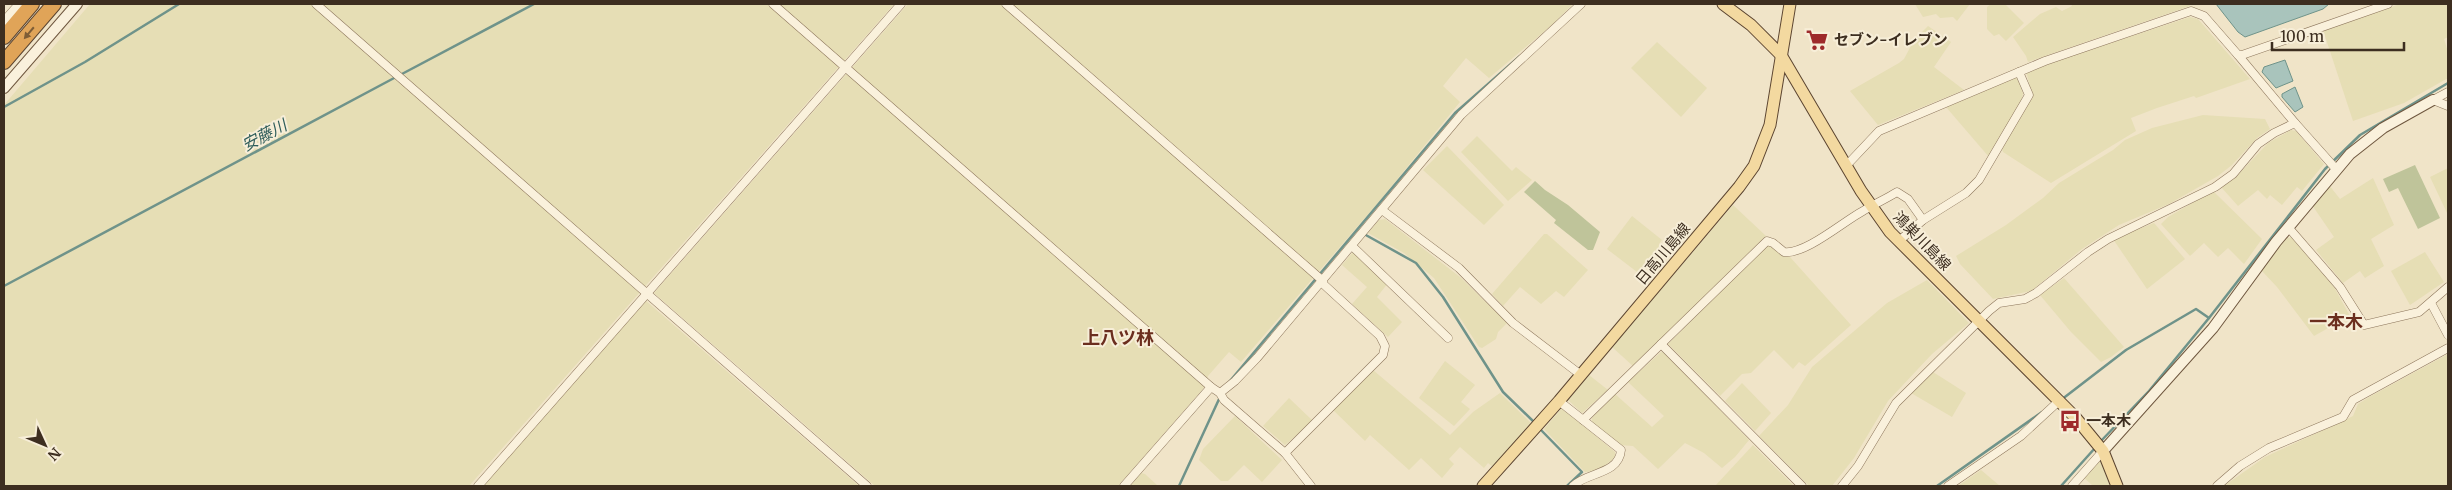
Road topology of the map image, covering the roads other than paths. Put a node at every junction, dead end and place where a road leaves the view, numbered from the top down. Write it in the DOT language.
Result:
graph roads {
  1 [pos="18,4"];
  2 [pos="32,4"];
  3 [pos="54,4"];
  4 [pos="316,4"];
  5 [pos="773,4"];
  6 [pos="901,4"];
  7 [pos="1006,4"];
  8 [pos="1581,4"];
  9 [pos="1723,4"];
  10 [pos="1790,4"];
  11 [pos="2388,4"];
  12 [pos="73,6"];
  13 [pos="4,22"];
  14 [pos="4,37"];
  15 [pos="1781,55"];
  16 [pos="2238,55"];
  17 [pos="4,62"];
  18 [pos="845,67"];
  19 [pos="2019,72"];
  20 [pos="4,88"];
  21 [pos="2448,92"];
  22 [pos="2433,100"];
  23 [pos="2448,106"];
  24 [pos="2295,123"];
  25 [pos="1846,166"];
  26 [pos="2336,169"];
  27 [pos="1872,207"];
  28 [pos="1382,210"];
  29 [pos="1923,220"];
  30 [pos="2288,227"];
  31 [pos="1898,241"];
  32 [pos="1352,246"];
  33 [pos="1322,281"];
  34 [pos="2448,287"];
  35 [pos="647,294"];
  36 [pos="2431,303"];
  37 [pos="1980,322"];
  38 [pos="2448,335"];
  39 [pos="1448,338"];
  40 [pos="1662,344"];
  41 [pos="2448,348"];
  42 [pos="1581,375"];
  43 [pos="1211,387"];
  44 [pos="1220,393"];
  45 [pos="2060,400"];
  46 [pos="1559,401"];
  47 [pos="1583,420"];
  48 [pos="2103,451"];
  49 [pos="1285,453"];
  50 [pos="1309,483"];
  51 [pos="478,486"];
  52 [pos="867,486"];
  53 [pos="1124,486"];
  54 [pos="1301,486"];
  55 [pos="1483,486"];
  56 [pos="1573,486"];
  57 [pos="1802,486"];
  58 [pos="1842,486"];
  59 [pos="1948,486"];
  60 [pos="2072,486"];
  61 [pos="2117,486"];
  62 [pos="2217,486"];
  1 -- 13 [label="street"];
  2 -- 14 [label="highway"];
  3 -- 17 [label="highway, one-way"];
  4 -- 35 [label="street"];
  5 -- 18 [label="street"];
  6 -- 18 [label="street"];
  7 -- 33 [label="street"];
  8 -- 28 [label="street"];
  9 -- 15 [label="main road, 鴻巣川島線"];
  10 -- 15 [label="main road, 日高川島線"];
  11 -- 16 [label="street"];
  12 -- 20 [label="street"];
  15 -- 25 [label="main road, 鴻巣川島線"];
  15 -- 42 [label="main road, 日高川島線"];
  16 -- 19 [label="street"];
  16 -- 24 [label="street"];
  18 -- 35 [label="street"];
  18 -- 43 [label="street"];
  19 -- 25 [label="street"];
  19 -- 29 [label="street"];
  21 -- 22 [label="street"];
  22 -- 23 [label="street"];
  22 -- 26 [label="street"];
  24 -- 26 [label="street"];
  24 -- 37 [label="street"];
  25 -- 27 [label="main road, 鴻巣川島線"];
  26 -- 30 [label="street"];
  27 -- 29 [label="street"];
  27 -- 31 [label="main road, 鴻巣川島線"];
  27 -- 40 [label="street"];
  28 -- 32 [label="street"];
  28 -- 42 [label="street"];
  29 -- 31 [label="street"];
  30 -- 36 [label="street"];
  30 -- 48 [label="street"];
  31 -- 37 [label="main road, 鴻巣川島線"];
  32 -- 33 [label="street"];
  32 -- 39 [label="street"];
  33 -- 44 [label="street"];
  33 -- 49 [label="street"];
  34 -- 36 [label="street"];
  35 -- 51 [label="street"];
  35 -- 52 [label="street"];
  36 -- 38 [label="street"];
  37 -- 45 [label="main road, 鴻巣川島線"];
  37 -- 58 [label="street"];
  40 -- 47 [label="street"];
  40 -- 57 [label="street"];
  41 -- 62 [label="street"];
  42 -- 46 [label="main road, 日高川島線"];
  43 -- 44 [label="street"];
  43 -- 53 [label="street"];
  44 -- 49 [label="street"];
  45 -- 48 [label="main road, 鴻巣川島線"];
  45 -- 59 [label="street"];
  46 -- 47 [label="street"];
  46 -- 55 [label="main road, 日高川島線"];
  47 -- 56 [label="street"];
  48 -- 60 [label="street"];
  48 -- 61 [label="main road, 鴻巣川島線"];
  49 -- 50 [label="street"];
  50 -- 54 [label="street"];
}
